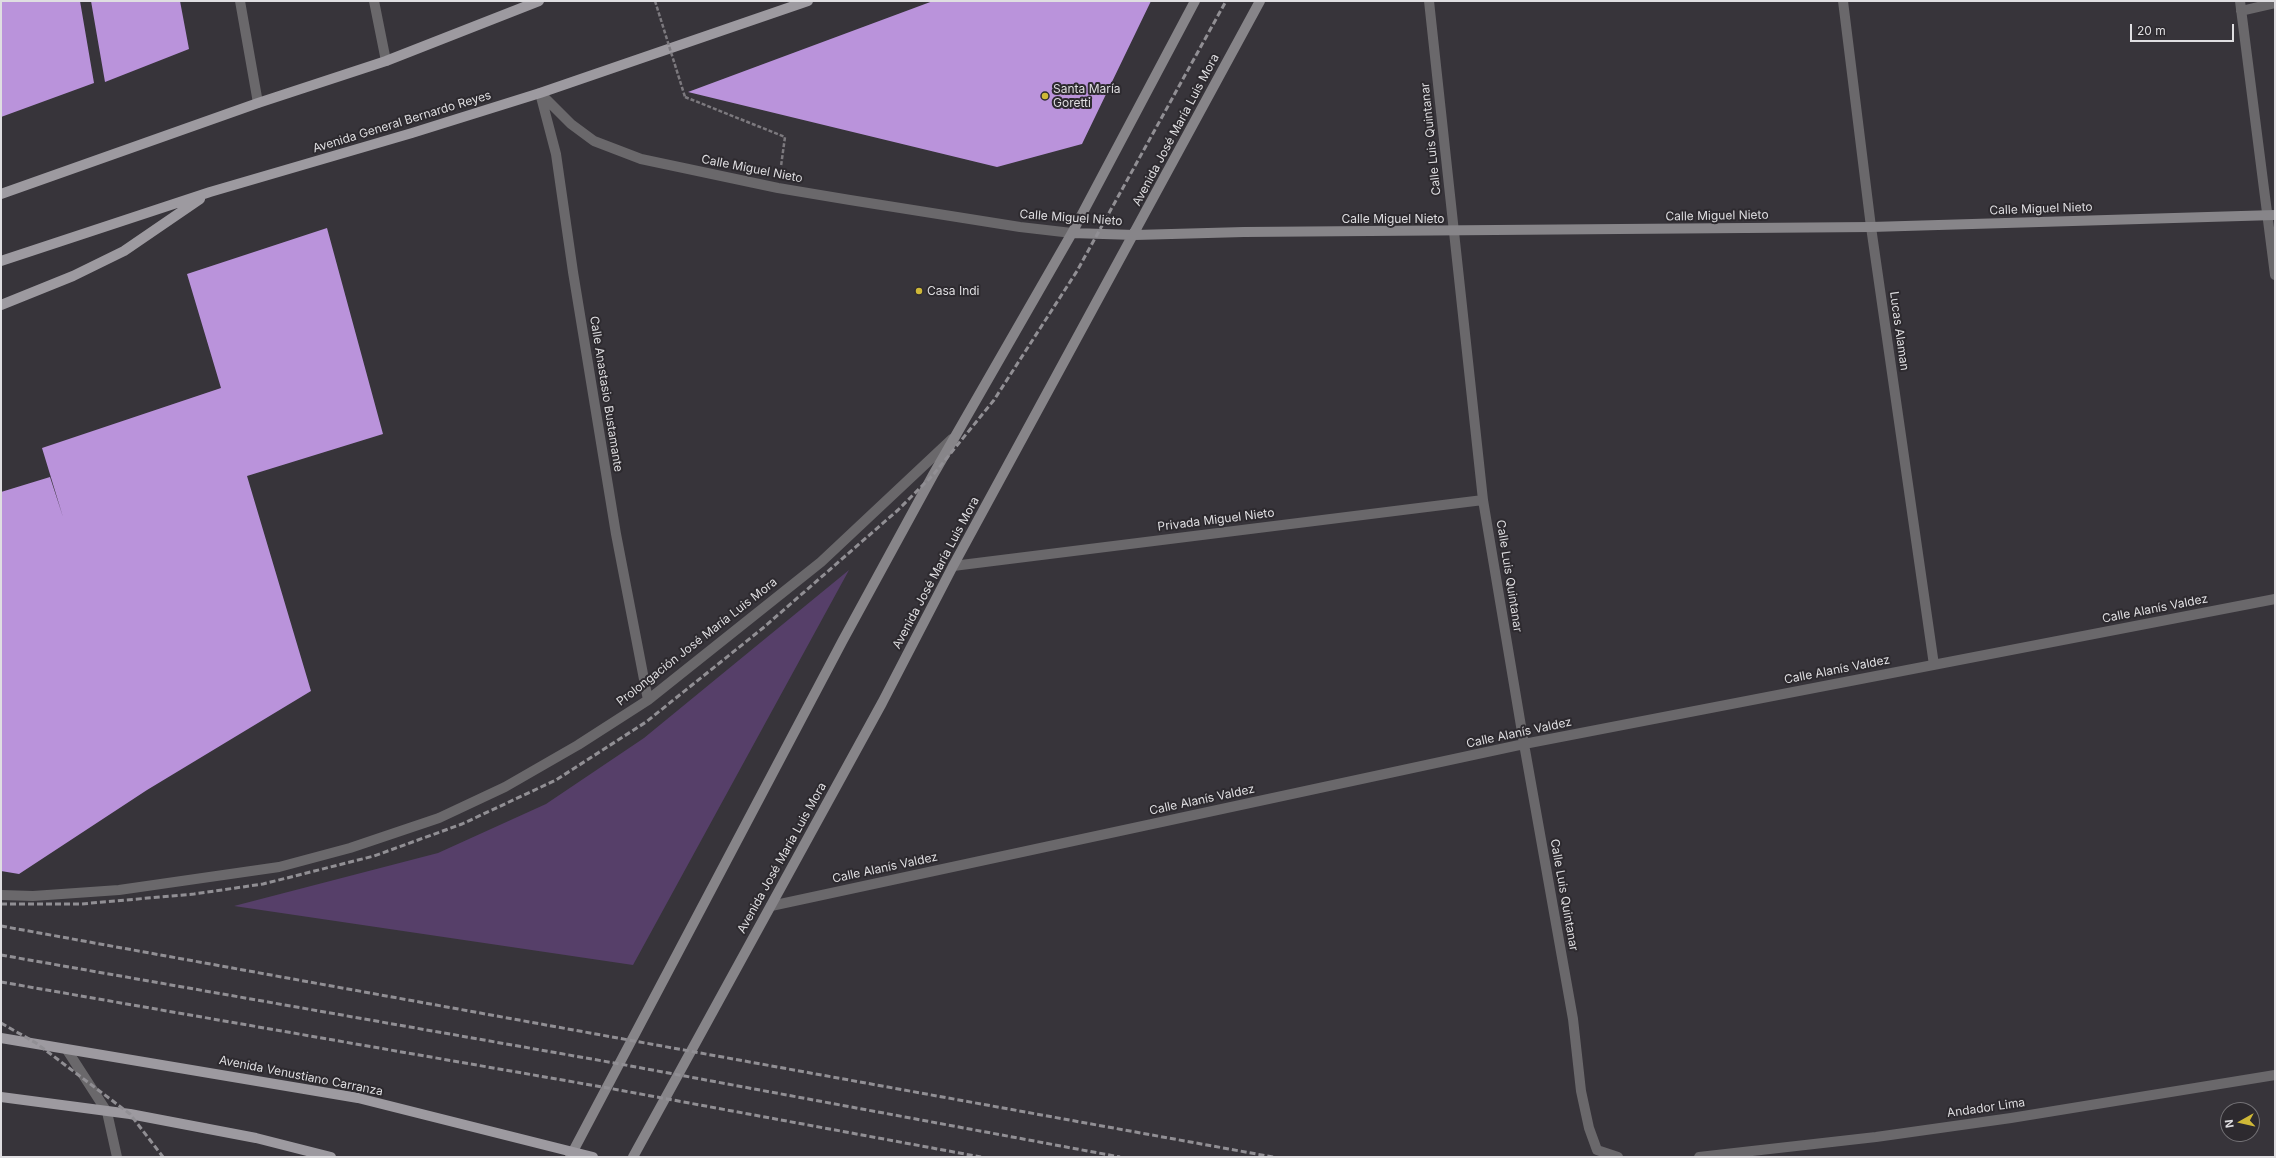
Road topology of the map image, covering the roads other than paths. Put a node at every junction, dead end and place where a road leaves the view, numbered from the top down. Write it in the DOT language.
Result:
graph roads {
  1 [pos="240,1"];
  2 [pos="374,1"];
  3 [pos="539,1"];
  4 [pos="808,1"];
  5 [pos="1195,1"];
  6 [pos="1260,1"];
  7 [pos="1429,1"];
  8 [pos="1843,1"];
  9 [pos="2275,3"];
  10 [pos="2241,6"];
  11 [pos="386,61"];
  12 [pos="540,93"];
  13 [pos="258,103"];
  14 [pos="210,192"];
  15 [pos="1,194"];
  16 [pos="2271,215"];
  17 [pos="1871,227"];
  18 [pos="1455,232"];
  19 [pos="1072,233"];
  20 [pos="1134,235"];
  21 [pos="1,261"];
  22 [pos="2275,275"];
  23 [pos="1,305"];
  24 [pos="955,436"];
  25 [pos="1483,500"];
  26 [pos="953,566"];
  27 [pos="2275,599"];
  28 [pos="1934,665"];
  29 [pos="648,700"];
  30 [pos="1524,744"];
  31 [pos="1,895"];
  32 [pos="770,906"];
  33 [pos="1,1038"];
  34 [pos="67,1050"];
  35 [pos="2275,1075"];
  36 [pos="1,1097"];
  37 [pos="107,1112"];
  38 [pos="571,1154"];
  39 [pos="117,1157"];
  40 [pos="331,1157"];
  41 [pos="593,1157"];
  42 [pos="633,1157"];
  43 [pos="1618,1157"];
  44 [pos="1699,1157"];
  1 -- 13 [label="street"];
  2 -- 11 [label="street"];
  3 -- 11 [label="main road"];
  4 -- 12 [label="main road, Avenida General Bernardo Reyes"];
  5 -- 19 [label="street"];
  6 -- 20 [label="street, Avenida José María Luis Mora"];
  7 -- 18 [label="street, Calle Luis Quintanar"];
  8 -- 17 [label="street, Lucas Alaman"];
  9 -- 10 [label="street"];
  10 -- 16 [label="street"];
  11 -- 13 [label="main road"];
  12 -- 14 [label="main road, Avenida General Bernardo Reyes"];
  12 -- 19 [label="street, Calle Miguel Nieto"];
  12 -- 29 [label="street, Calle Anastasio Bustamante"];
  13 -- 15 [label="main road"];
  14 -- 21 [label="main road, Avenida General Bernardo Reyes"];
  14 -- 23 [label="main road"];
  16 -- 17 [label="street, Calle Miguel Nieto"];
  16 -- 22 [label="street"];
  17 -- 18 [label="street, Calle Miguel Nieto"];
  17 -- 28 [label="street, Lucas Alaman"];
  18 -- 20 [label="street, Calle Miguel Nieto"];
  18 -- 25 [label="street, Calle Luis Quintanar"];
  19 -- 20 [label="street, Calle Miguel Nieto"];
  19 -- 24 [label="street"];
  20 -- 26 [label="street, Avenida José María Luis Mora"];
  24 -- 29 [label="street, Prolongación José María Luis Mora"];
  24 -- 38 [label="street"];
  25 -- 26 [label="street, Privada Miguel Nieto"];
  25 -- 30 [label="street, Calle Luis Quintanar"];
  26 -- 32 [label="street, Avenida José María Luis Mora"];
  27 -- 28 [label="street, Calle Alanís Valdez"];
  28 -- 30 [label="street, Calle Alanís Valdez"];
  29 -- 31 [label="street, Prolongación José María Luis Mora"];
  30 -- 32 [label="street, Calle Alanís Valdez"];
  30 -- 43 [label="street, Calle Luis Quintanar"];
  32 -- 42 [label="street, Avenida José María Luis Mora"];
  33 -- 34 [label="main road, Avenida Venustiano Carranza"];
  34 -- 37 [label="street"];
  34 -- 38 [label="main road, Avenida Venustiano Carranza"];
  35 -- 44 [label="street, Andador Lima"];
  36 -- 37 [label="main road"];
  37 -- 39 [label="street"];
  37 -- 40 [label="main road"];
  38 -- 41 [label="main road, Avenida Venustiano Carranza"];
}
